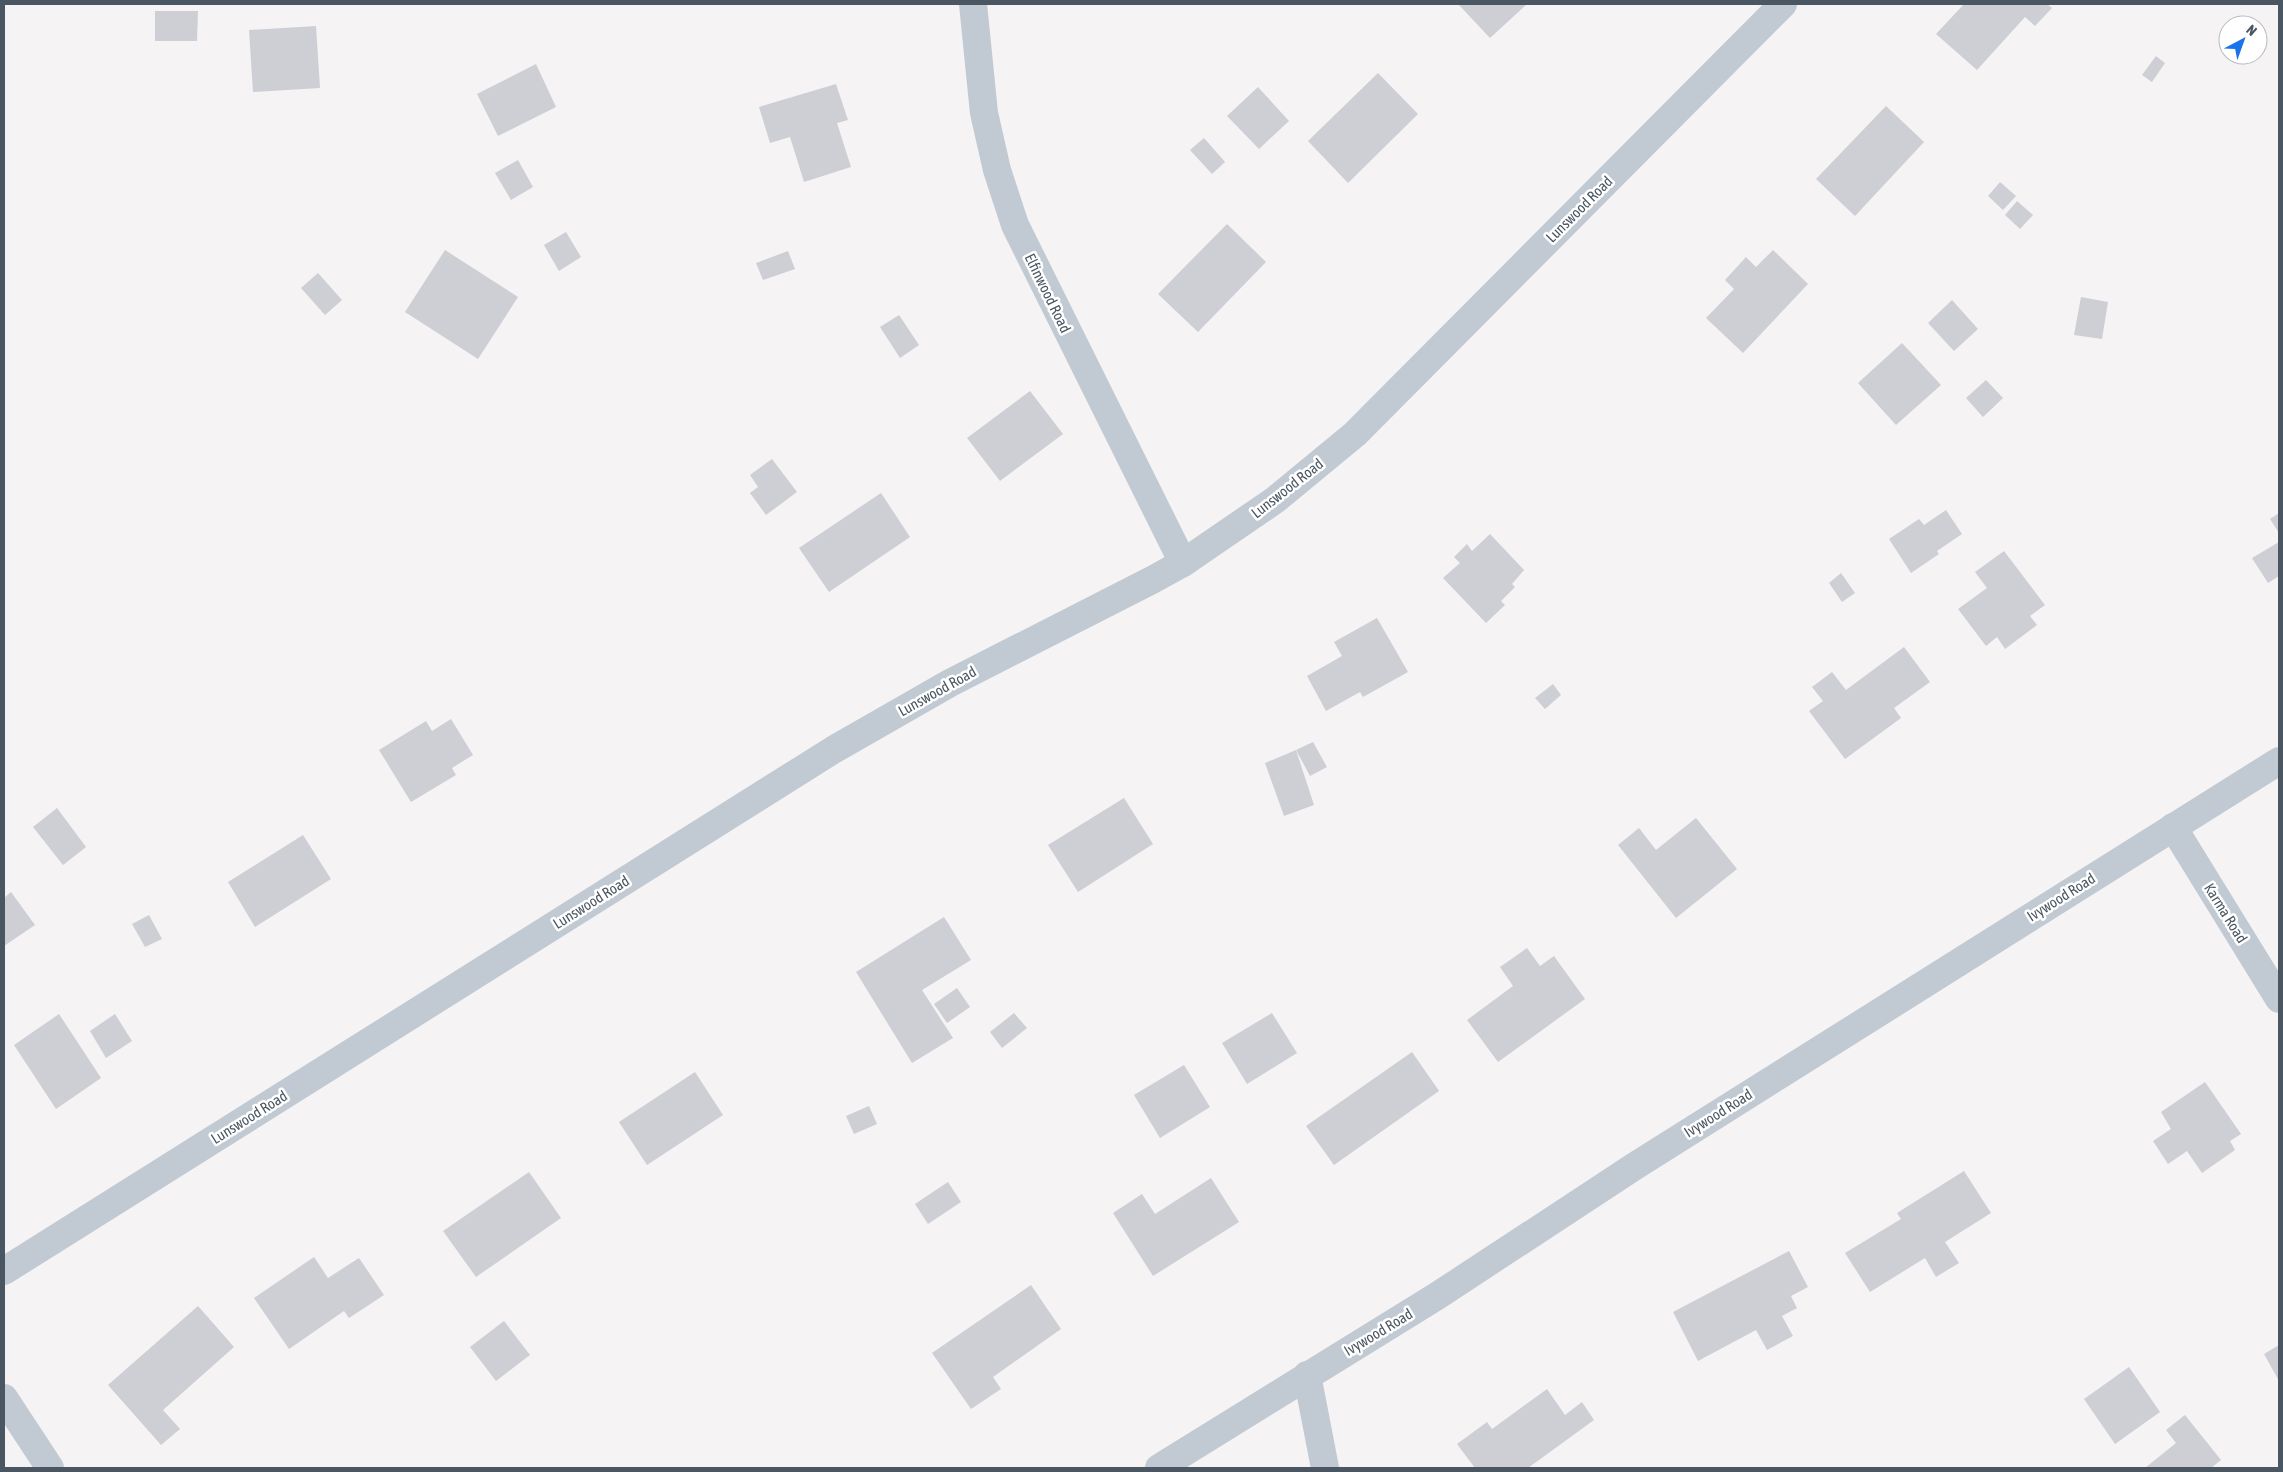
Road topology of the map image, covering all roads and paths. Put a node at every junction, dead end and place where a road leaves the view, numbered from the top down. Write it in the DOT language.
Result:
graph roads {
  1 [pos="973,4"];
  2 [pos="1783,4"];
  3 [pos="1183,563"];
  4 [pos="2279,761"];
  5 [pos="2173,827"];
  6 [pos="2279,1000"];
  7 [pos="4,1271"];
  8 [pos="1307,1375"];
  9 [pos="4,1398"];
  10 [pos="50,1468"];
  11 [pos="1159,1468"];
  12 [pos="1325,1468"];
  1 -- 3 [label="street, Elfinwood Road"];
  2 -- 3 [label="street, Lunswood Road"];
  3 -- 7 [label="street, Lunswood Road"];
  4 -- 5 [label="street, Ivywood Road"];
  5 -- 6 [label="street, Karma Road"];
  5 -- 8 [label="street, Ivywood Road"];
  8 -- 11 [label="street, Ivywood Road"];
  8 -- 12 [label="street"];
  9 -- 10 [label="street"];
}
